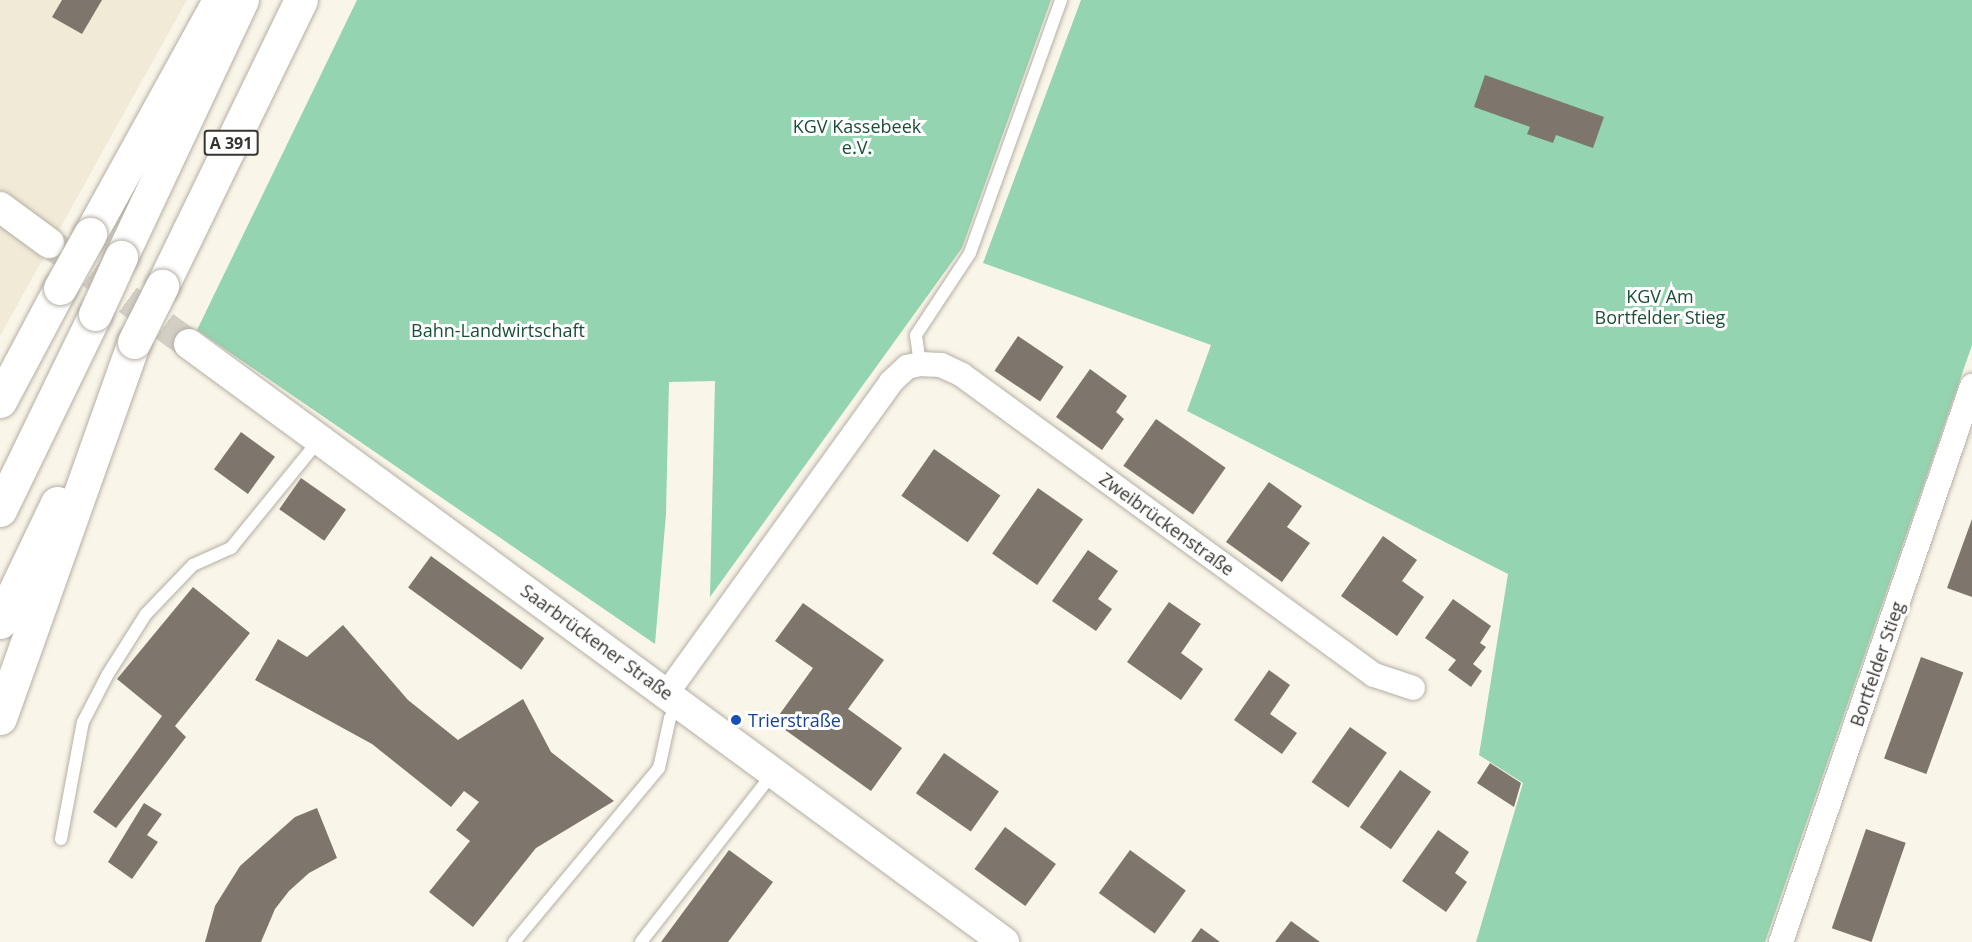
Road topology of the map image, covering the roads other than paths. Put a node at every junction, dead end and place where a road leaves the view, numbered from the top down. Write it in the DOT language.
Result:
graph roads {
  1 [pos="219,0"];
  2 [pos="242,0"];
  3 [pos="300,0"];
  4 [pos="1061,0"];
  5 [pos="0,207"];
  6 [pos="49,243"];
  7 [pos="134,342"];
  8 [pos="189,344"];
  9 [pos="920,364"];
  10 [pos="1972,386"];
  11 [pos="0,401"];
  12 [pos="320,439"];
  13 [pos="0,510"];
  14 [pos="0,622"];
  15 [pos="1413,688"];
  16 [pos="674,698"];
  17 [pos="0,718"];
  18 [pos="774,772"];
  19 [pos="61,839"];
  20 [pos="993,939"];
  21 [pos="514,942"];
  22 [pos="641,942"];
  23 [pos="1781,942"];
  1 -- 11 [label="highway, bridge"];
  2 -- 13 [label="highway, A 391, bridge"];
  3 -- 7 [label="highway, A 391, bridge"];
  4 -- 9 [label="lane"];
  5 -- 6 [label="street"];
  7 -- 14 [label="highway, A 391"];
  7 -- 17 [label="highway"];
  8 -- 12 [label="street, Saarbrückener Straße"];
  9 -- 15 [label="street, Zweibrückenstraße"];
  9 -- 16 [label="street"];
  10 -- 23 [label="street, Bortfelder Stieg"];
  12 -- 16 [label="street, Saarbrückener Straße"];
  12 -- 19 [label="lane"];
  16 -- 18 [label="street, Saarbrückener Straße"];
  16 -- 21 [label="lane"];
  18 -- 20 [label="street, Saarbrückener Straße"];
  18 -- 22 [label="lane"];
}
